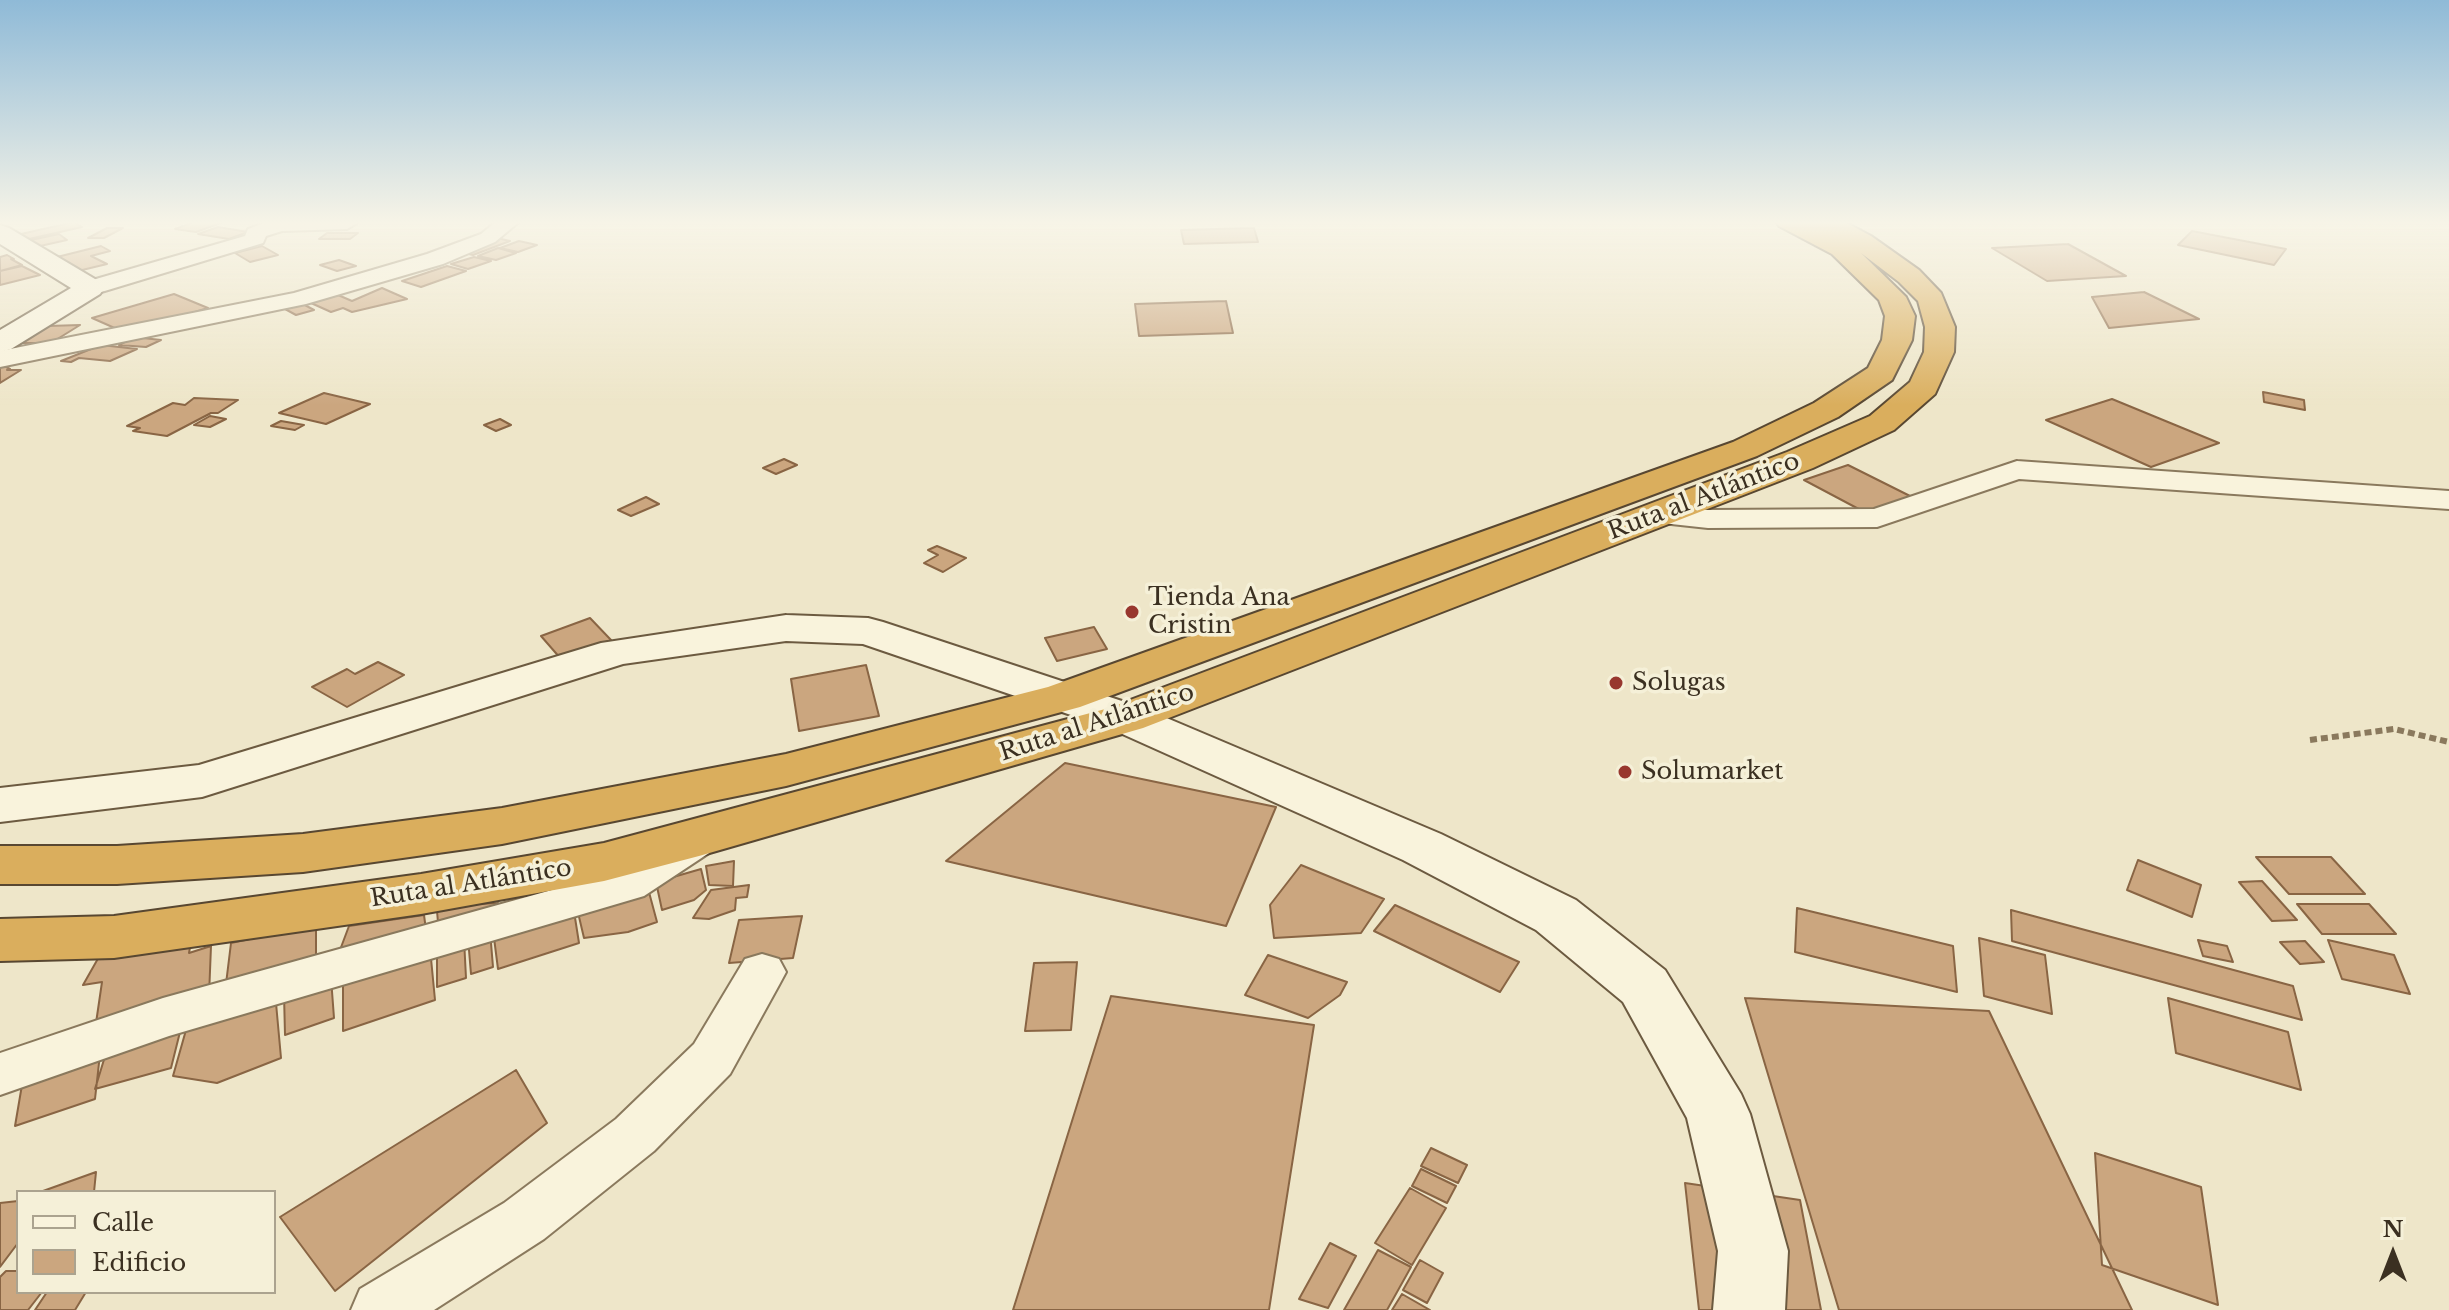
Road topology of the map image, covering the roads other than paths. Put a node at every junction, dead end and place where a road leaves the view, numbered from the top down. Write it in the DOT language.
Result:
graph roads {
  1 [pos="80,282"];
  2 [pos="110,282"];
  3 [pos="356,282"];
  4 [pos="1877,282"];
  5 [pos="1915,282"];
  6 [pos="90,288"];
  7 [pos="0,343"];
  8 [pos="0,359"];
  9 [pos="2449,500"];
  10 [pos="1662,514"];
  11 [pos="1064,697"];
  12 [pos="1126,718"];
  13 [pos="0,805"];
  14 [pos="699,838"];
  15 [pos="0,865"];
  16 [pos="0,940"];
  17 [pos="762,972"];
  18 [pos="0,1074"];
  19 [pos="381,1310"];
  20 [pos="1749,1310"];
  1 -- 6 [label="street"];
  2 -- 6 [label="street"];
  3 -- 8 [label="street"];
  4 -- 11 [label="highway, Ruta al Atlántico"];
  5 -- 10 [label="highway, Ruta al Atlántico"];
  6 -- 7 [label="street"];
  9 -- 10 [label="street"];
  10 -- 12 [label="highway, Ruta al Atlántico"];
  11 -- 12 [label="street"];
  11 -- 13 [label="street"];
  11 -- 15 [label="highway, Ruta al Atlántico"];
  12 -- 14 [label="highway, Ruta al Atlántico"];
  12 -- 20 [label="street"];
  14 -- 16 [label="highway, Ruta al Atlántico"];
  14 -- 18 [label="street"];
  17 -- 19 [label="street"];
}
